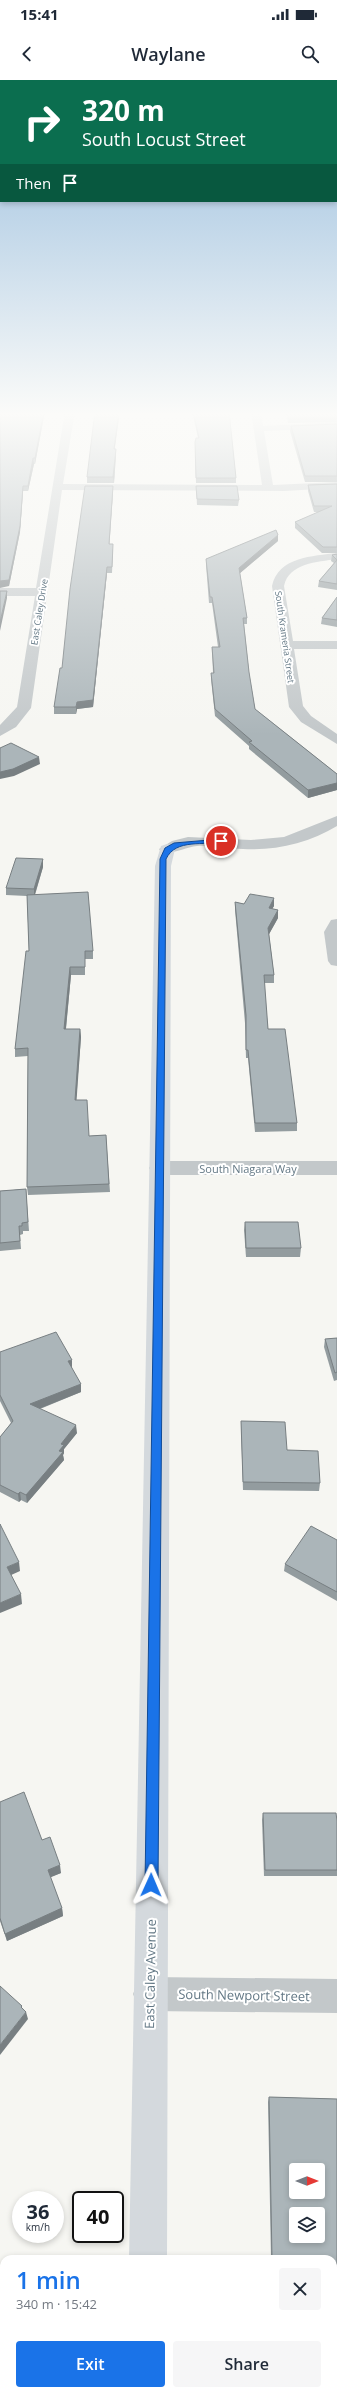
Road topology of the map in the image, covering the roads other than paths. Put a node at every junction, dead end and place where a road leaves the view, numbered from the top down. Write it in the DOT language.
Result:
graph roads {
  1 [pos="52,519"];
  2 [pos="337,556"];
  3 [pos="0,592"];
  4 [pos="42,592"];
  5 [pos="287,645"];
  6 [pos="337,645"];
  7 [pos="0,732"];
  8 [pos="337,740"];
  9 [pos="336,820"];
  10 [pos="337,924"];
  11 [pos="337,961"];
  12 [pos="159,1168"];
  13 [pos="337,1168"];
  14 [pos="150,1994"];
  15 [pos="337,1996"];
  16 [pos="148,2255"];
  1 -- 4 [label="street, East Caley Drive"];
  2 -- 5 [label="street, South Krameria Street"];
  3 -- 4 [label="street"];
  4 -- 7 [label="street, East Caley Drive"];
  5 -- 6 [label="street"];
  5 -- 8 [label="street, South Krameria Street"];
  9 -- 12 [label="street, East Caley Avenue"];
  10 -- 11 [label="street"];
  12 -- 13 [label="street, South Niagara Way"];
  12 -- 14 [label="street, East Caley Avenue"];
  14 -- 15 [label="street, South Newport Street"];
  14 -- 16 [label="street, East Caley Avenue"];
}
